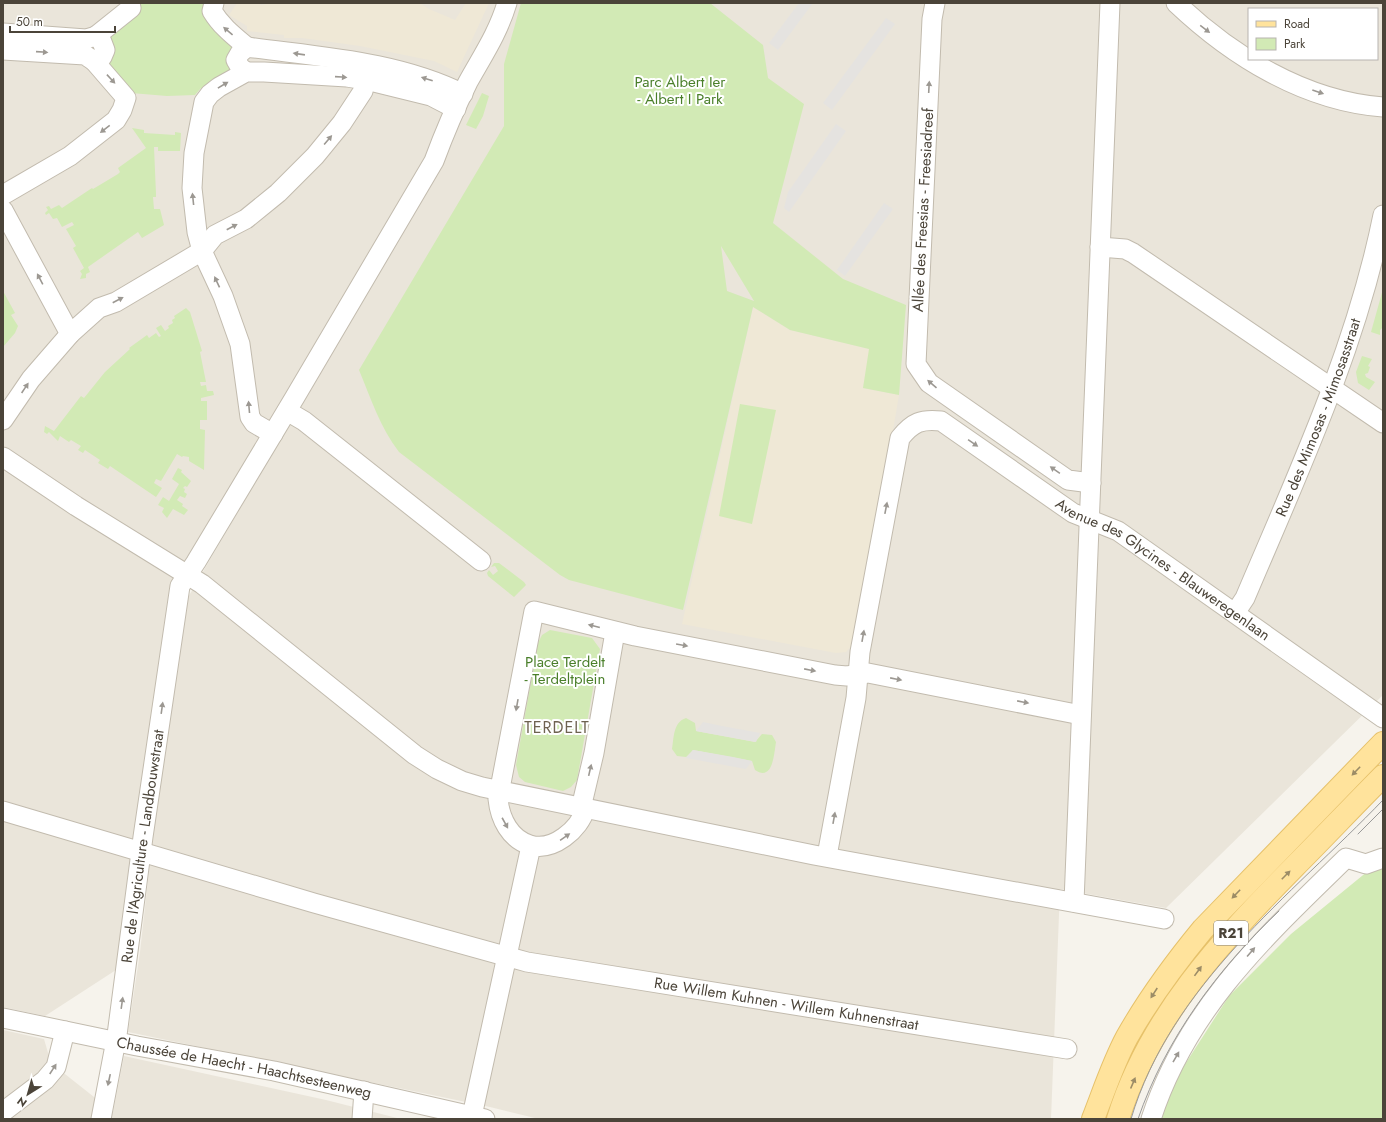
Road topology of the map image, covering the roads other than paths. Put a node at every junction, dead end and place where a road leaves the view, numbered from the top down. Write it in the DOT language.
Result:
graph roads {
  1 [pos="507,3"];
  2 [pos="935,3"];
  3 [pos="1110,3"];
  4 [pos="1176,3"];
  5 [pos="130,6"];
  6 [pos="213,7"];
  7 [pos="3,33"];
  8 [pos="96,36"];
  9 [pos="247,47"];
  10 [pos="3,50"];
  11 [pos="1248,59"];
  12 [pos="1249,60"];
  13 [pos="94,62"];
  14 [pos="246,72"];
  15 [pos="366,80"];
  16 [pos="459,101"];
  17 [pos="1383,107"];
  18 [pos="3,195"];
  19 [pos="3,210"];
  20 [pos="1383,215"];
  21 [pos="1100,247"];
  22 [pos="202,251"];
  23 [pos="70,334"];
  24 [pos="1333,389"];
  25 [pos="953,400"];
  26 [pos="287,411"];
  27 [pos="3,420"];
  28 [pos="941,421"];
  29 [pos="1383,423"];
  30 [pos="273,434"];
  31 [pos="3,457"];
  32 [pos="1091,483"];
  33 [pos="1089,519"];
  34 [pos="481,561"];
  35 [pos="187,575"];
  36 [pos="1235,613"];
  37 [pos="615,632"];
  38 [pos="857,675"];
  39 [pos="1081,714"];
  40 [pos="1383,718"];
  41 [pos="1383,743"];
  42 [pos="1383,776"];
  43 [pos="500,791"];
  44 [pos="583,808"];
  45 [pos="3,811"];
  46 [pos="531,846"];
  47 [pos="142,852"];
  48 [pos="827,856"];
  49 [pos="1383,858"];
  50 [pos="1074,902"];
  51 [pos="1164,919"];
  52 [pos="506,956"];
  53 [pos="3,1018"];
  54 [pos="65,1031"];
  55 [pos="116,1042"];
  56 [pos="1067,1049"];
  57 [pos="364,1091"];
  58 [pos="3,1112"];
  59 [pos="478,1117"];
  60 [pos="101,1119"];
  61 [pos="362,1119"];
  62 [pos="1093,1119"];
  63 [pos="1118,1119"];
  64 [pos="1151,1119"];
  1 -- 16 [label="street, Rue de l'Agriculture - Landbouwstraat"];
  25 -- 2 [label="street, Allée des Freesias - Freesiadreef, one-way"];
  3 -- 21 [label="street"];
  4 -- 11 [label="street, one-way"];
  5 -- 8 [label="street"];
  9 -- 6 [label="street, one-way"];
  7 -- 8 [label="street"];
  8 -- 13 [label="street"];
  9 -- 14 [label="street"];
  16 -- 9 [label="street, one-way"];
  10 -- 13 [label="street, one-way"];
  12 -- 17 [label="street, one-way"];
  13 -- 18 [label="street, one-way"];
  14 -- 15 [label="street, one-way"];
  22 -- 14 [label="street, one-way"];
  15 -- 16 [label="street"];
  22 -- 15 [label="street, one-way"];
  16 -- 26 [label="street, Rue de l'Agriculture - Landbouwstraat"];
  23 -- 19 [label="street, one-way"];
  20 -- 24 [label="street, Rue des Mimosas - Mimosasstraat"];
  21 -- 24 [label="street"];
  21 -- 32 [label="street"];
  23 -- 22 [label="street, one-way"];
  30 -- 22 [label="street, one-way"];
  27 -- 23 [label="street, one-way"];
  24 -- 29 [label="street"];
  24 -- 36 [label="street, Rue des Mimosas - Mimosasstraat"];
  25 -- 28 [label="street"];
  32 -- 25 [label="street, Avenue des Glycines - Blauweregenlaan, one-way"];
  26 -- 30 [label="street, Rue de l'Agriculture - Landbouwstraat"];
  26 -- 34 [label="street"];
  28 -- 33 [label="street, Avenue des Glycines - Blauweregenlaan, one-way"];
  38 -- 28 [label="street, one-way"];
  30 -- 35 [label="street, Rue de l'Agriculture - Landbouwstraat"];
  31 -- 35 [label="street"];
  32 -- 33 [label="street"];
  33 -- 36 [label="street, Avenue des Glycines - Blauweregenlaan"];
  33 -- 39 [label="street"];
  35 -- 43 [label="street"];
  47 -- 35 [label="street, Rue de l'Agriculture - Landbouwstraat, one-way"];
  36 -- 40 [label="street, Avenue des Glycines - Blauweregenlaan"];
  37 -- 38 [label="street, one-way"];
  37 -- 43 [label="street, one-way"];
  44 -- 37 [label="street, one-way"];
  38 -- 39 [label="street, one-way"];
  48 -- 38 [label="street, one-way"];
  39 -- 50 [label="street"];
  41 -- 62 [label="main road, R21, one-way"];
  63 -- 42 [label="main road, R21, one-way"];
  43 -- 44 [label="street"];
  43 -- 46 [label="street, one-way"];
  46 -- 44 [label="street, one-way"];
  44 -- 48 [label="street"];
  45 -- 47 [label="street, Rue Willem Kuhnen - Willem Kuhnenstraat"];
  46 -- 52 [label="street"];
  47 -- 52 [label="street, Rue Willem Kuhnen - Willem Kuhnenstraat"];
  55 -- 47 [label="street, Rue de l'Agriculture - Landbouwstraat, one-way"];
  48 -- 50 [label="street"];
  64 -- 49 [label="street, one-way"];
  50 -- 51 [label="street"];
  52 -- 56 [label="street, Rue Willem Kuhnen - Willem Kuhnenstraat"];
  52 -- 59 [label="street"];
  53 -- 54 [label="street, Chaussée de Haecht - Haachtsesteenweg"];
  54 -- 55 [label="street, Chaussée de Haecht - Haachtsesteenweg"];
  58 -- 54 [label="street, one-way"];
  55 -- 57 [label="street, Chaussée de Haecht - Haachtsesteenweg"];
  55 -- 60 [label="street, Rue de l'Agriculture - Landbouwstraat, one-way"];
  57 -- 59 [label="street, Chaussée de Haecht - Haachtsesteenweg"];
  57 -- 61 [label="street"];
}
